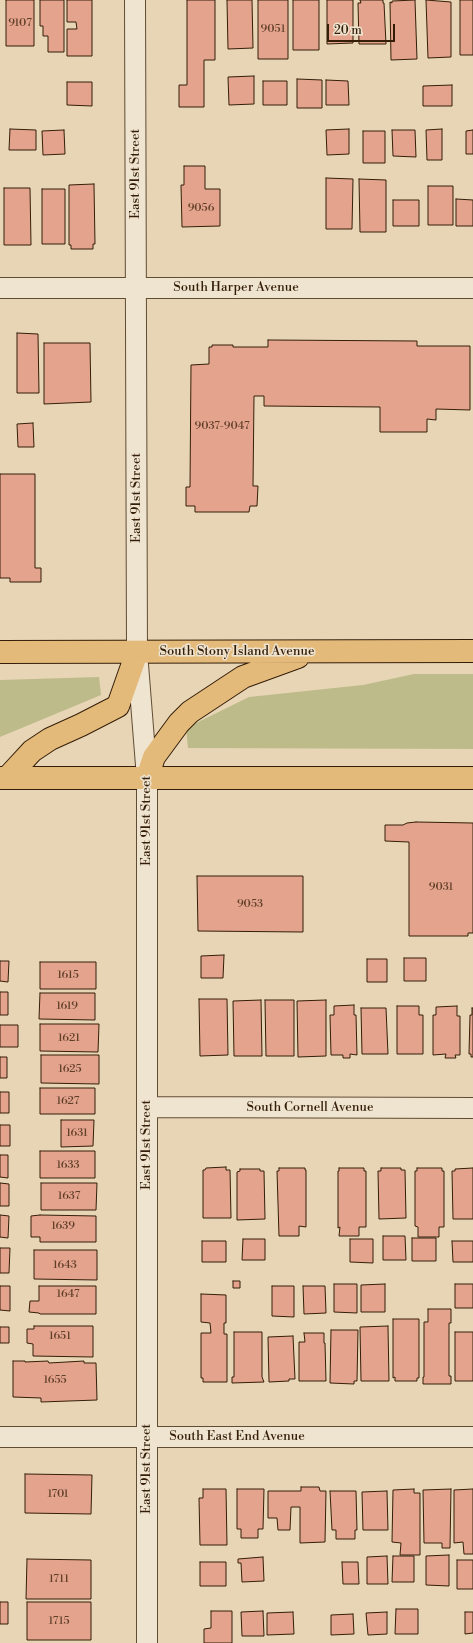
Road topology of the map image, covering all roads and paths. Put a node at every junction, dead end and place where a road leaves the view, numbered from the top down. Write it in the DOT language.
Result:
graph roads {
  1 [pos="135,0"];
  2 [pos="0,288"];
  3 [pos="136,288"];
  4 [pos="473,288"];
  5 [pos="473,651"];
  6 [pos="0,652"];
  7 [pos="137,652"];
  8 [pos="310,652"];
  9 [pos="3,778"];
  10 [pos="147,778"];
  11 [pos="473,778"];
  12 [pos="147,1107"];
  13 [pos="473,1108"];
  14 [pos="0,1437"];
  15 [pos="147,1437"];
  16 [pos="473,1437"];
  17 [pos="147,1643"];
  1 -- 3 [label="street, East 91st Street"];
  2 -- 3 [label="street, South Harper Avenue"];
  3 -- 4 [label="street, South Harper Avenue"];
  3 -- 7 [label="street, East 91st Street"];
  5 -- 8 [label="highway, South Stony Island Avenue"];
  6 -- 7 [label="highway, South Stony Island Avenue"];
  7 -- 8 [label="highway, South Stony Island Avenue"];
  7 -- 9 [label="highway"];
  7 -- 10 [label="street, East 91st Street"];
  8 -- 10 [label="highway"];
  9 -- 10 [label="highway"];
  10 -- 11 [label="highway"];
  10 -- 12 [label="street, East 91st Street"];
  12 -- 13 [label="street, South Cornell Avenue"];
  12 -- 15 [label="street, East 91st Street"];
  14 -- 15 [label="street, South East End Avenue"];
  15 -- 16 [label="street, South East End Avenue"];
  15 -- 17 [label="street, East 91st Street"];
}
